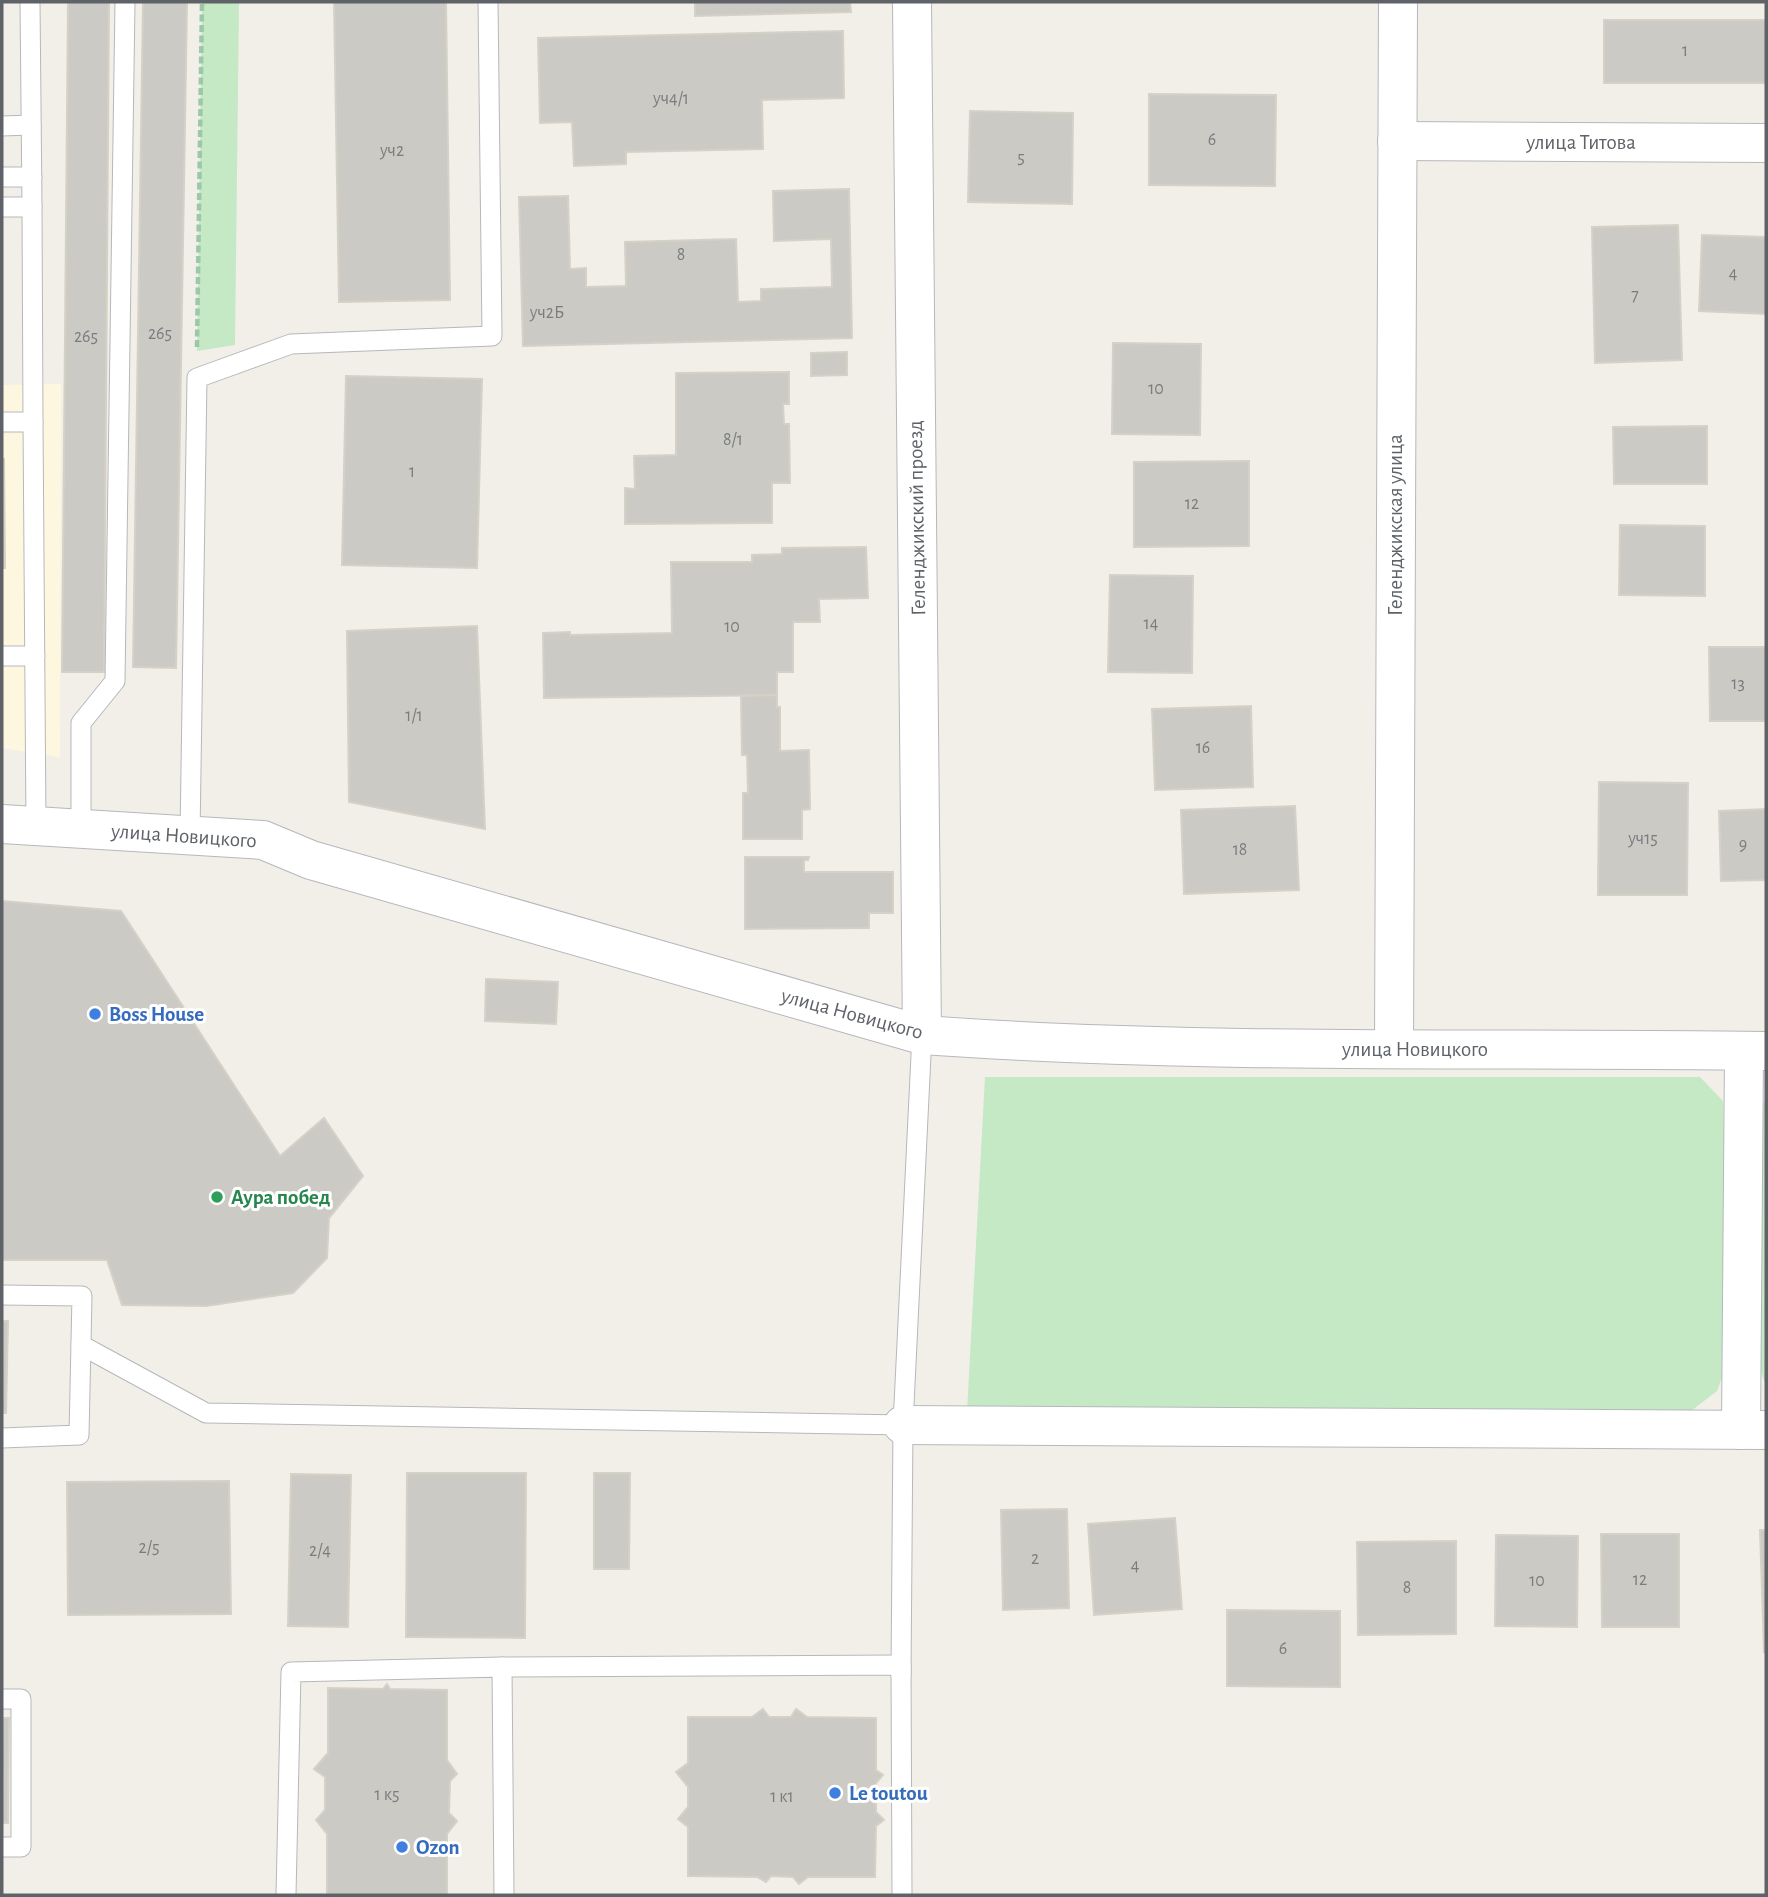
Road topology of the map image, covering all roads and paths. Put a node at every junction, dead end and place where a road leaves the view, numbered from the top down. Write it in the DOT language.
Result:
graph roads {
  1 [pos="30,2"];
  2 [pos="125,2"];
  3 [pos="202,2"];
  4 [pos="488,2"];
  5 [pos="912,2"];
  6 [pos="1398,2"];
  7 [pos="31,125"];
  8 [pos="2,126"];
  9 [pos="1396,141"];
  10 [pos="1766,144"];
  11 [pos="2,177"];
  12 [pos="32,177"];
  13 [pos="2,207"];
  14 [pos="32,207"];
  15 [pos="197,378"];
  16 [pos="2,422"];
  17 [pos="33,422"];
  18 [pos="2,656"];
  19 [pos="36,656"];
  20 [pos="19,825"];
  21 [pos="81,830"];
  22 [pos="190,835"];
  23 [pos="922,1035"];
  24 [pos="1394,1049"];
  25 [pos="1755,1051"];
  26 [pos="2,1295"];
  27 [pos="81,1345"];
  28 [pos="903,1425"];
  29 [pos="1754,1430"];
  30 [pos="2,1438"];
  31 [pos="502,1667"];
  32 [pos="901,1678"];
  33 [pos="2,1699"];
  34 [pos="2,1847"];
  35 [pos="286,1895"];
  36 [pos="504,1895"];
  37 [pos="902,1895"];
  1 -- 7 [label="lane"];
  2 -- 21 [label="lane"];
  3 -- 15 [label="path"];
  4 -- 15 [label="lane"];
  5 -- 23 [label="street, Геленджикский проезд"];
  6 -- 9 [label="street, Геленджикская улица"];
  7 -- 8 [label="lane"];
  7 -- 12 [label="lane"];
  9 -- 10 [label="street, улица Титова"];
  9 -- 24 [label="street, Геленджикская улица"];
  11 -- 12 [label="lane"];
  12 -- 14 [label="lane"];
  13 -- 14 [label="lane"];
  14 -- 17 [label="lane"];
  15 -- 22 [label="lane"];
  16 -- 17 [label="lane"];
  17 -- 19 [label="lane"];
  18 -- 19 [label="lane"];
  19 -- 20 [label="lane"];
  20 -- 21 [label="street, улица Новицкого"];
  21 -- 22 [label="street, улица Новицкого"];
  22 -- 23 [label="street, улица Новицкого"];
  23 -- 24 [label="street, улица Новицкого"];
  23 -- 28 [label="lane"];
  24 -- 25 [label="street, улица Новицкого"];
  25 -- 29 [label="street"];
  26 -- 27 [label="lane"];
  27 -- 28 [label="lane"];
  27 -- 30 [label="lane"];
  28 -- 29 [label="street"];
  28 -- 32 [label="lane"];
  31 -- 32 [label="lane"];
  31 -- 35 [label="lane"];
  31 -- 36 [label="lane"];
  32 -- 37 [label="lane"];
  33 -- 34 [label="lane"];
}
